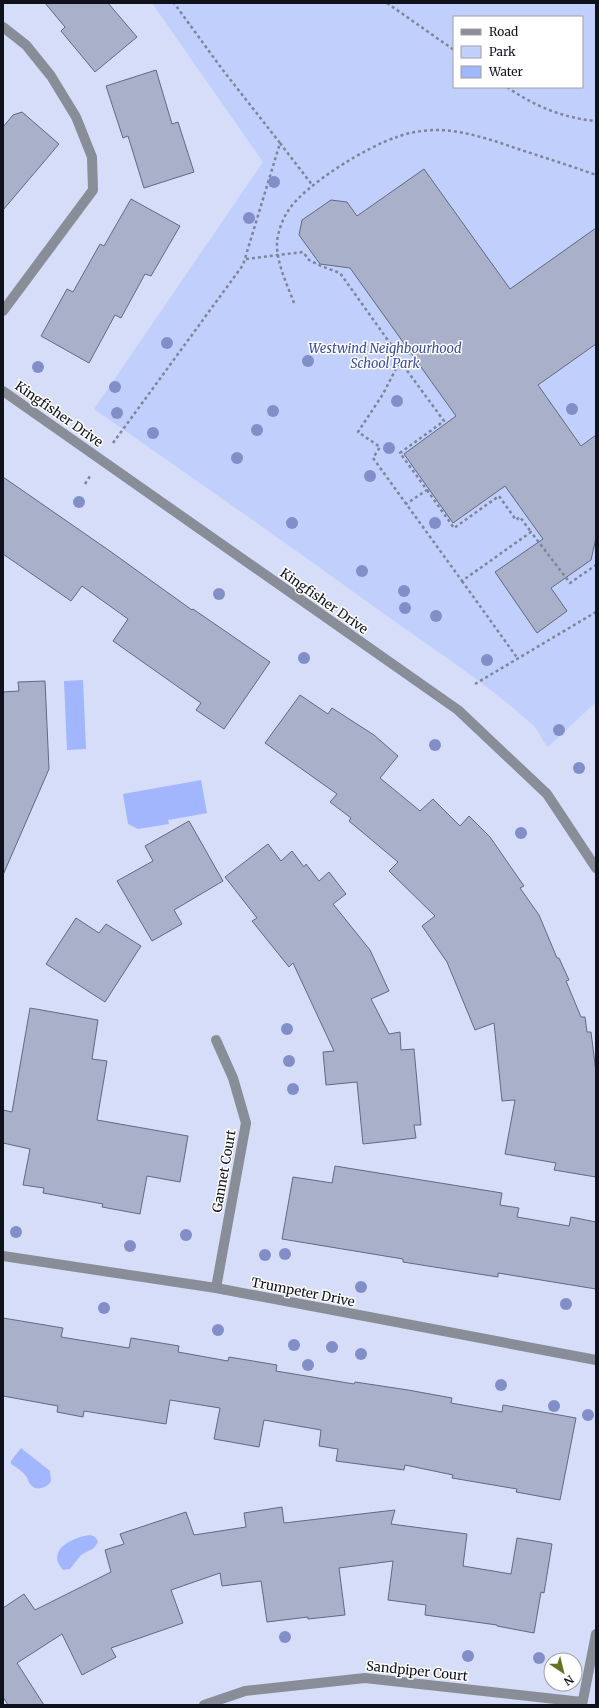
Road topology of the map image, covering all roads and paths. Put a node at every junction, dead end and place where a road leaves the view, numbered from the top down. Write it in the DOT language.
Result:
graph roads {
  1 [pos="174,3"];
  2 [pos="387,3"];
  3 [pos="3,27"];
  4 [pos="453,49"];
  5 [pos="508,88"];
  6 [pos="596,121"];
  7 [pos="280,143"];
  8 [pos="596,174"];
  9 [pos="313,186"];
  10 [pos="278,255"];
  11 [pos="246,259"];
  12 [pos="294,303"];
  13 [pos="3,311"];
  14 [pos="400,361"];
  15 [pos="3,391"];
  16 [pos="109,449"];
  17 [pos="427,490"];
  18 [pos="406,504"];
  19 [pos="531,532"];
  20 [pos="596,565"];
  21 [pos="462,581"];
  22 [pos="596,612"];
  23 [pos="518,659"];
  24 [pos="475,684"];
  25 [pos="596,868"];
  26 [pos="216,1040"];
  27 [pos="3,1256"];
  28 [pos="216,1288"];
  29 [pos="596,1360"];
  30 [pos="596,1634"];
  31 [pos="582,1704"];
  32 [pos="204,1705"];
  1 -- 7 [label="path"];
  2 -- 4 [label="path"];
  3 -- 13 [label="street"];
  5 -- 6 [label="path"];
  7 -- 9 [label="path"];
  7 -- 11 [label="path"];
  8 -- 9 [label="path"];
  9 -- 10 [label="path"];
  10 -- 11 [label="path"];
  10 -- 12 [label="path"];
  10 -- 14 [label="path"];
  11 -- 16 [label="path"];
  14 -- 17 [label="path"];
  14 -- 18 [label="path"];
  15 -- 25 [label="street, Kingfisher Drive"];
  17 -- 18 [label="path"];
  17 -- 19 [label="path"];
  18 -- 21 [label="path"];
  19 -- 20 [label="path"];
  19 -- 21 [label="path"];
  21 -- 23 [label="path"];
  22 -- 23 [label="path"];
  23 -- 24 [label="path"];
  26 -- 28 [label="street, Gannet Court"];
  27 -- 28 [label="street, Trumpeter Drive"];
  28 -- 29 [label="street, Trumpeter Drive"];
  30 -- 31 [label="street"];
  31 -- 32 [label="street, Sandpiper Court"];
}
